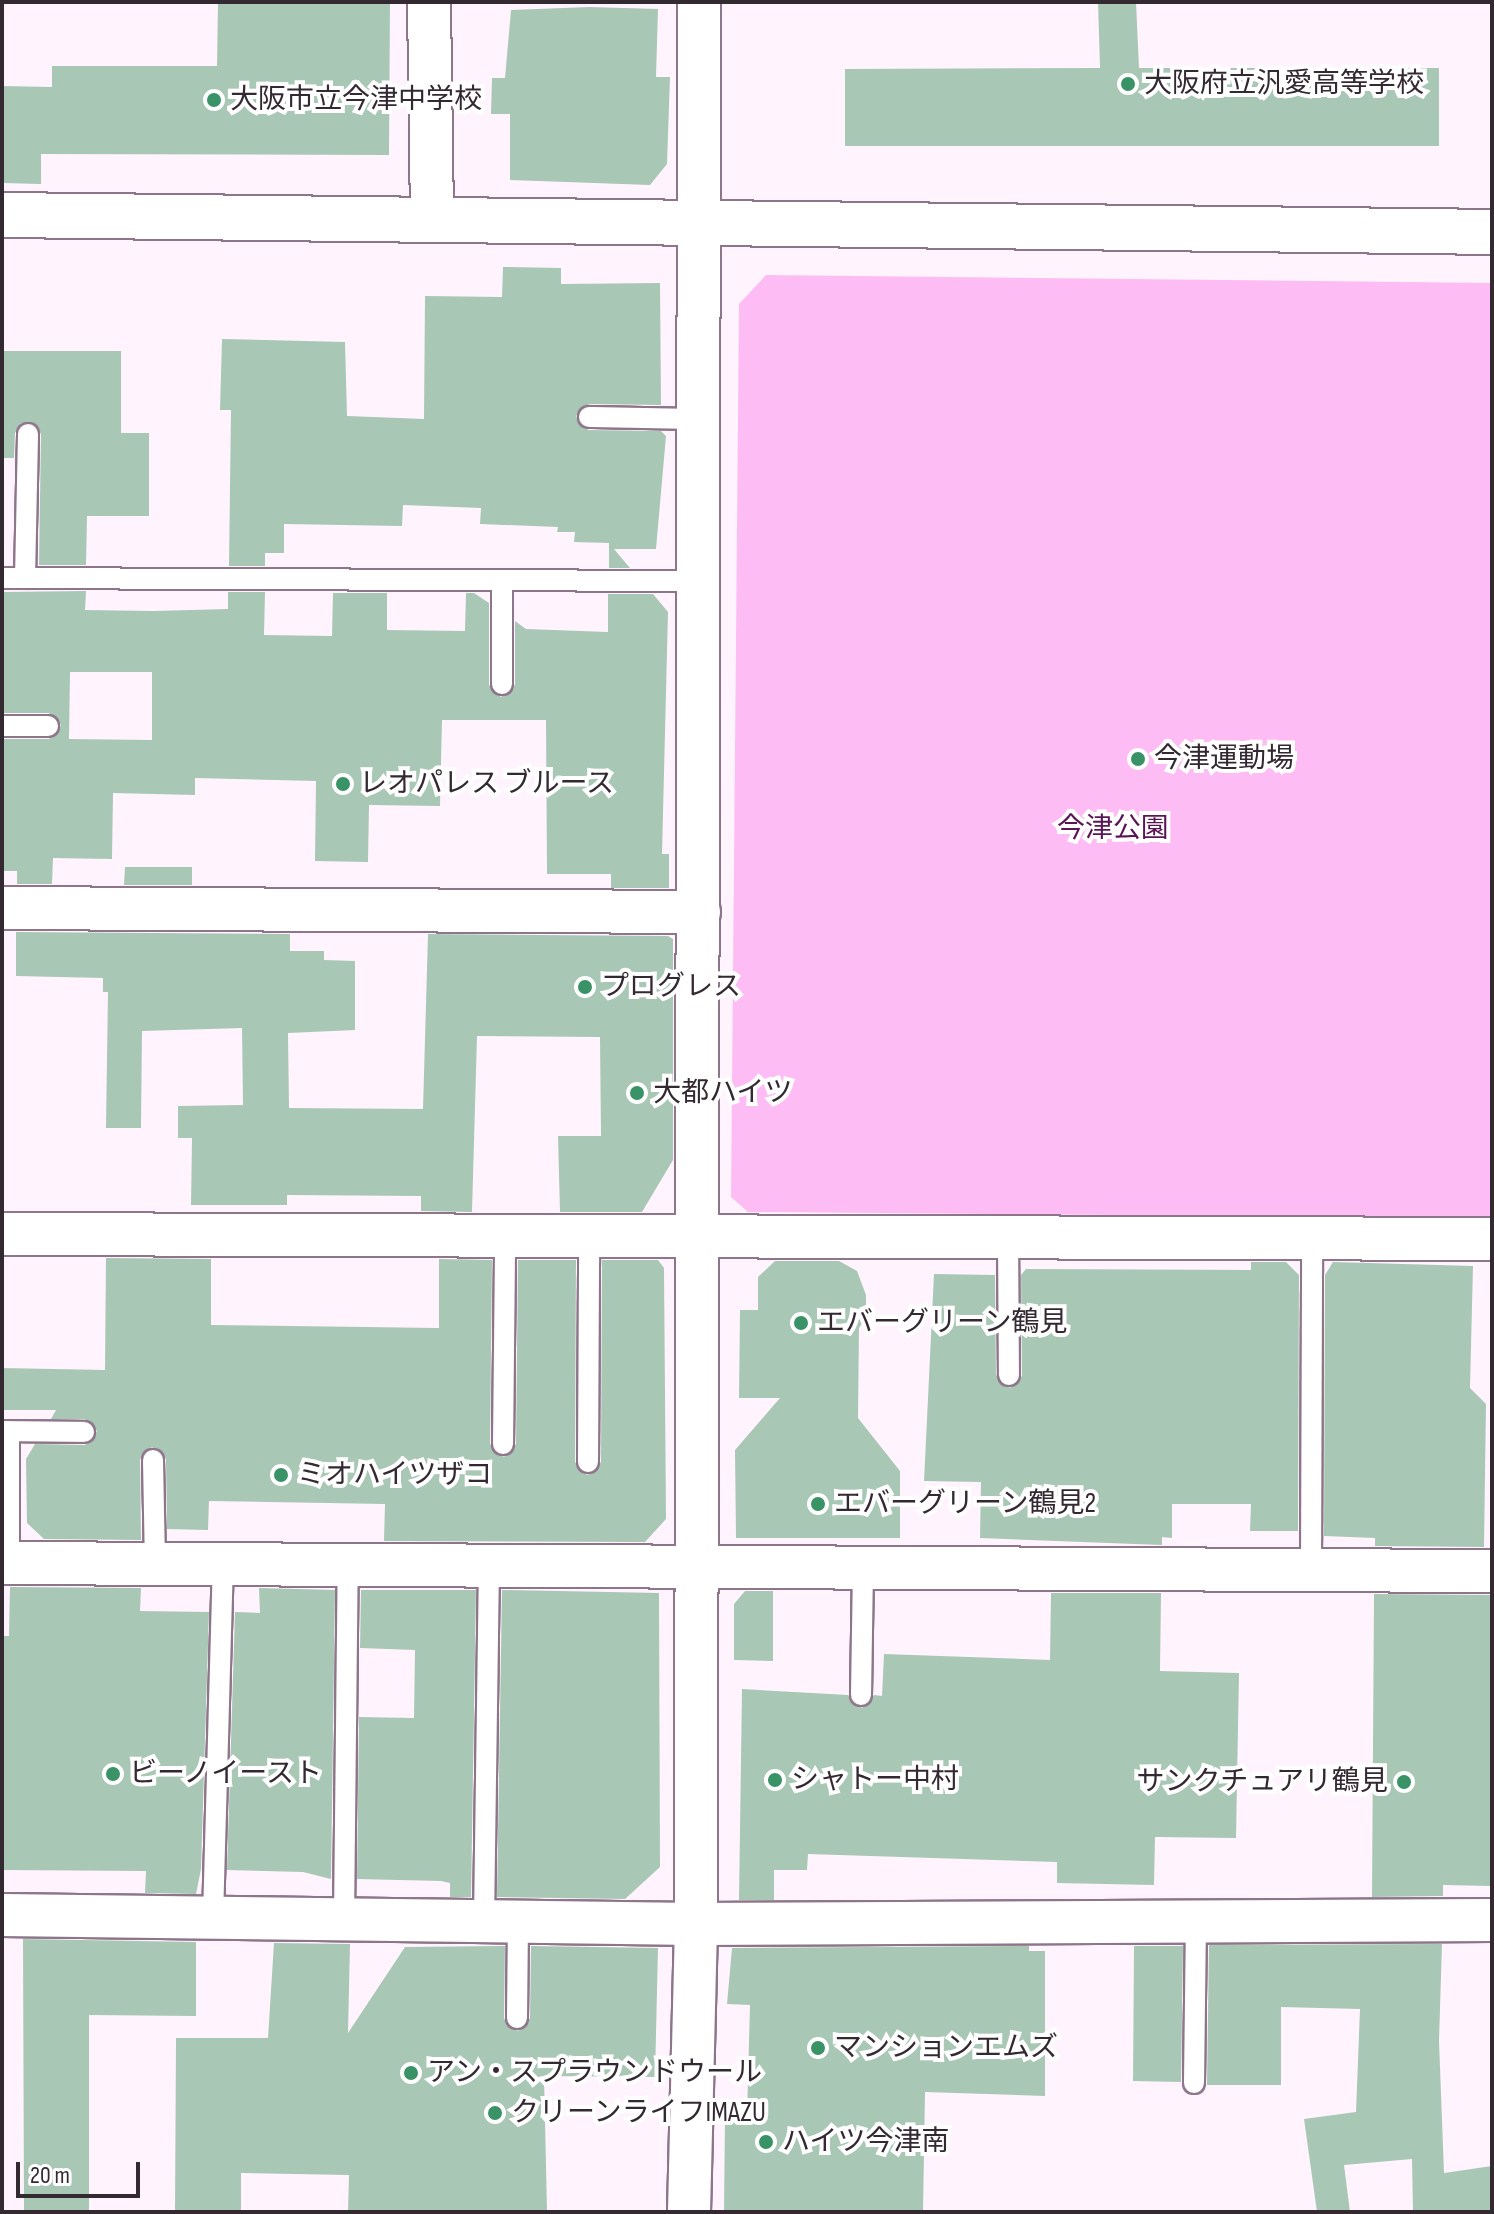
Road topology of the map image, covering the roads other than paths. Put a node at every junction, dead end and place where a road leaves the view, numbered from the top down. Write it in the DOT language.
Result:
graph roads {
  1 [pos="429,2"];
  2 [pos="699,2"];
  3 [pos="2,215"];
  4 [pos="432,219"];
  5 [pos="699,227"];
  6 [pos="1492,232"];
  7 [pos="589,417"];
  8 [pos="698,419"];
  9 [pos="28,434"];
  10 [pos="2,578"];
  11 [pos="25,578"];
  12 [pos="502,580"];
  13 [pos="698,581"];
  14 [pos="502,684"];
  15 [pos="2,726"];
  16 [pos="48,726"];
  17 [pos="2,908"];
  18 [pos="699,912"];
  19 [pos="2,1234"];
  20 [pos="1312,1235"];
  21 [pos="505,1237"];
  22 [pos="589,1237"];
  23 [pos="1008,1237"];
  24 [pos="697,1238"];
  25 [pos="1492,1239"];
  26 [pos="1009,1375"];
  27 [pos="6,1432"];
  28 [pos="84,1432"];
  29 [pos="503,1444"];
  30 [pos="153,1460"];
  31 [pos="588,1462"];
  32 [pos="5,1564"];
  33 [pos="223,1564"];
  34 [pos="155,1565"];
  35 [pos="348,1565"];
  36 [pos="489,1566"];
  37 [pos="696,1567"];
  38 [pos="863,1567"];
  39 [pos="1311,1570"];
  40 [pos="1492,1571"];
  41 [pos="861,1695"];
  42 [pos="2,1915"];
  43 [pos="213,1918"];
  44 [pos="344,1920"];
  45 [pos="1492,1920"];
  46 [pos="501,1921"];
  47 [pos="1196,1921"];
  48 [pos="696,1924"];
  49 [pos="517,2018"];
  50 [pos="1194,2083"];
  51 [pos="689,2212"];
  1 -- 4 [label="street"];
  2 -- 5 [label="street"];
  3 -- 4 [label="street"];
  4 -- 5 [label="street"];
  5 -- 6 [label="street"];
  5 -- 8 [label="street"];
  7 -- 8 [label="lane"];
  8 -- 13 [label="street"];
  9 -- 11 [label="lane"];
  10 -- 11 [label="lane"];
  11 -- 12 [label="lane"];
  12 -- 13 [label="lane"];
  12 -- 14 [label="lane"];
  13 -- 18 [label="street"];
  15 -- 16 [label="lane"];
  17 -- 18 [label="street"];
  18 -- 24 [label="street"];
  19 -- 21 [label="street"];
  20 -- 23 [label="street"];
  20 -- 25 [label="street"];
  20 -- 39 [label="lane"];
  21 -- 22 [label="street"];
  21 -- 29 [label="lane"];
  22 -- 24 [label="street"];
  22 -- 31 [label="lane"];
  23 -- 24 [label="street"];
  23 -- 26 [label="lane"];
  24 -- 37 [label="street"];
  27 -- 28 [label="lane"];
  27 -- 32 [label="lane"];
  30 -- 34 [label="lane"];
  32 -- 34 [label="street"];
  33 -- 34 [label="street"];
  33 -- 35 [label="street"];
  33 -- 43 [label="lane"];
  35 -- 36 [label="street"];
  35 -- 44 [label="lane"];
  36 -- 37 [label="street"];
  36 -- 46 [label="lane"];
  37 -- 38 [label="street"];
  37 -- 48 [label="street"];
  38 -- 39 [label="street"];
  38 -- 41 [label="lane"];
  39 -- 40 [label="street"];
  42 -- 43 [label="street"];
  43 -- 44 [label="street"];
  44 -- 46 [label="street"];
  45 -- 47 [label="street"];
  46 -- 48 [label="street"];
  46 -- 49 [label="lane"];
  47 -- 48 [label="street"];
  47 -- 50 [label="lane"];
  48 -- 51 [label="street"];
}
